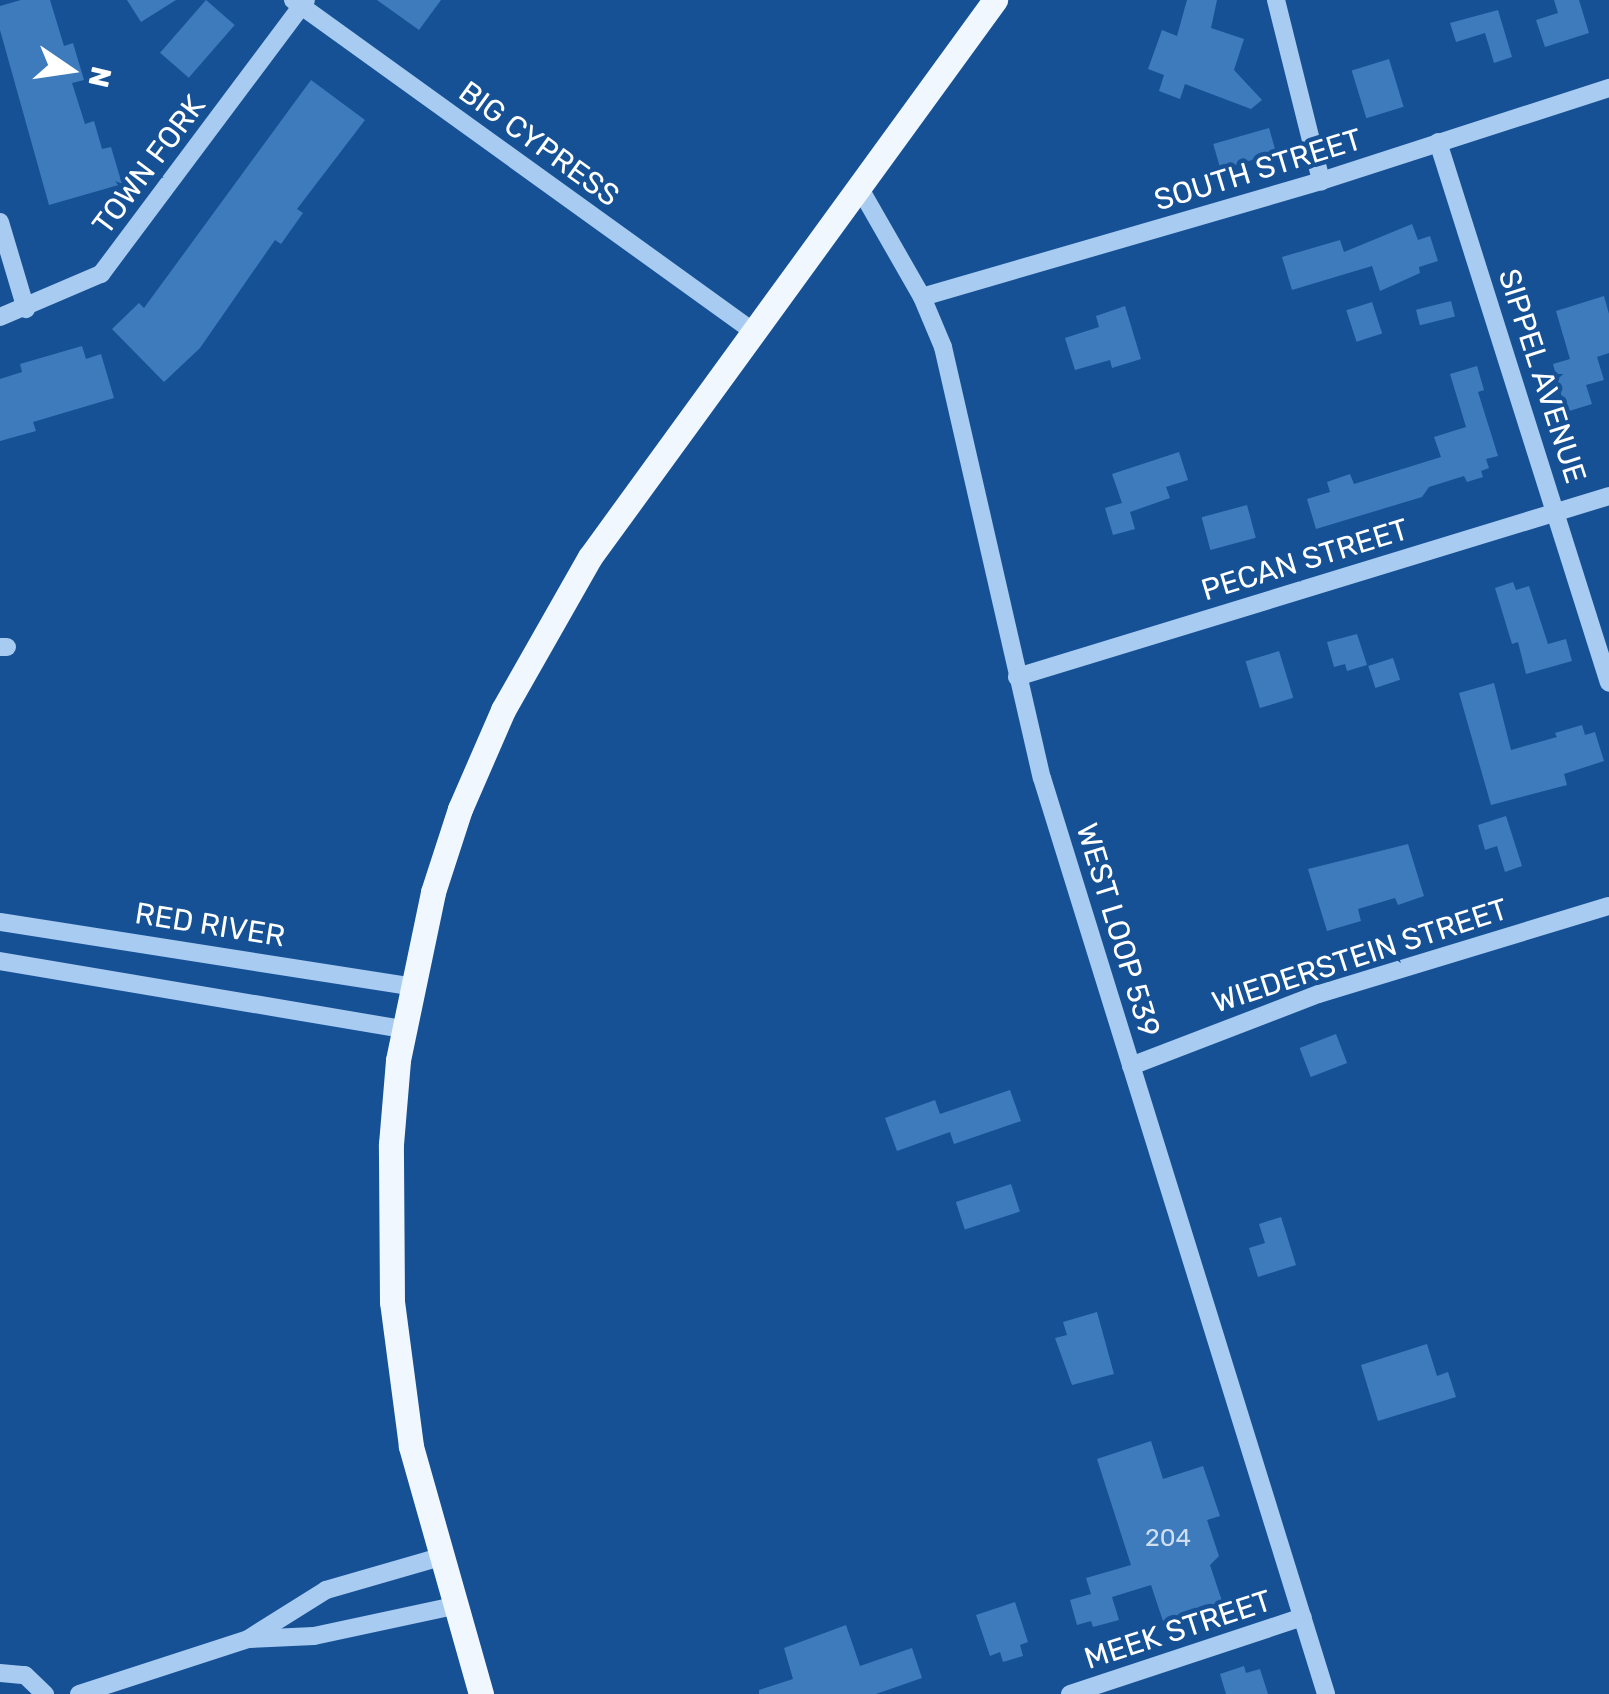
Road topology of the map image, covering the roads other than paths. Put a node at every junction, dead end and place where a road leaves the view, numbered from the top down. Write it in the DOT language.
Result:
graph roads {
  1 [pos="995,0"];
  2 [pos="1276,0"];
  3 [pos="300,2"];
  4 [pos="1609,88"];
  5 [pos="1438,142"];
  6 [pos="1320,181"];
  7 [pos="859,187"];
  8 [pos="0,222"];
  9 [pos="922,298"];
  10 [pos="26,309"];
  11 [pos="0,317"];
  12 [pos="754,332"];
  13 [pos="1609,496"];
  14 [pos="1557,512"];
  15 [pos="1016,677"];
  16 [pos="1609,683"];
  17 [pos="1609,906"];
  18 [pos="0,922"];
  19 [pos="0,961"];
  20 [pos="411,986"];
  21 [pos="403,1029"];
  22 [pos="1131,1066"];
  23 [pos="440,1557"];
  24 [pos="454,1606"];
  25 [pos="1303,1618"];
  26 [pos="248,1639"];
  27 [pos="0,1672"];
  28 [pos="45,1694"];
  29 [pos="79,1694"];
  30 [pos="481,1694"];
  31 [pos="1070,1694"];
  32 [pos="1326,1694"];
  1 -- 7 [label="main road"];
  2 -- 6 [label="street"];
  3 -- 10 [label="street, TOWN FORK"];
  3 -- 12 [label="street, BIG CYPRESS"];
  4 -- 5 [label="street, SOUTH STREET"];
  5 -- 6 [label="street, SOUTH STREET"];
  5 -- 14 [label="street, SIPPEL AVENUE"];
  6 -- 9 [label="street, SOUTH STREET"];
  7 -- 9 [label="street, WEST LOOP 539"];
  7 -- 12 [label="main road"];
  8 -- 10 [label="street"];
  9 -- 15 [label="street, WEST LOOP 539"];
  10 -- 11 [label="street, TOWN FORK"];
  12 -- 20 [label="main road"];
  13 -- 14 [label="street, PECAN STREET"];
  14 -- 15 [label="street, PECAN STREET"];
  14 -- 16 [label="street, SIPPEL AVENUE"];
  15 -- 22 [label="street, WEST LOOP 539"];
  17 -- 22 [label="street, WIEDERSTEIN STREET"];
  18 -- 20 [label="street, RED RIVER"];
  19 -- 21 [label="street"];
  20 -- 21 [label="main road"];
  21 -- 23 [label="main road"];
  22 -- 25 [label="street, WEST LOOP 539"];
  23 -- 24 [label="main road"];
  23 -- 26 [label="street"];
  24 -- 26 [label="street"];
  24 -- 30 [label="main road"];
  25 -- 31 [label="street, MEEK STREET"];
  25 -- 32 [label="street, WEST LOOP 539"];
  26 -- 29 [label="street"];
  27 -- 28 [label="street"];
}
